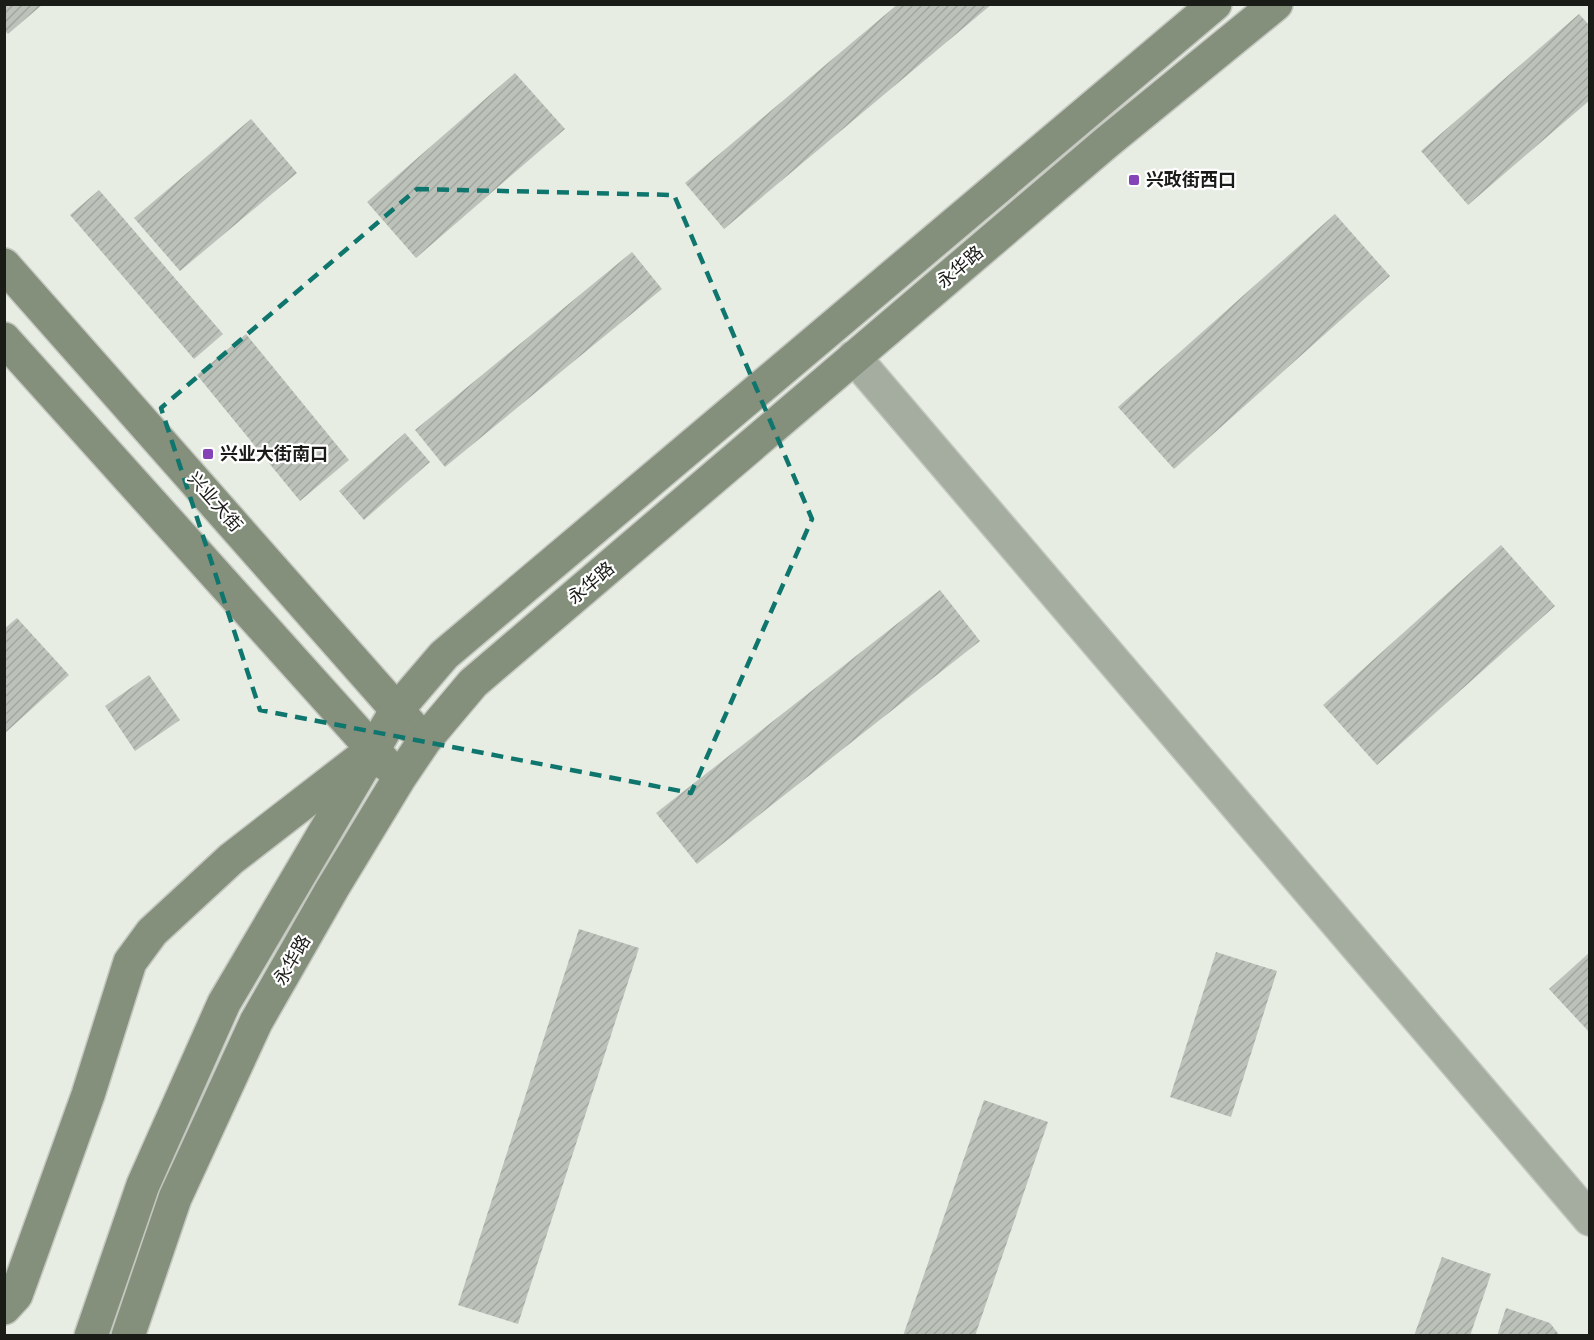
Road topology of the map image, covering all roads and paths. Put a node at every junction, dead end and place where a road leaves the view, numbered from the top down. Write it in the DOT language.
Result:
graph roads {
  1 [pos="1215,4"];
  2 [pos="1276,4"];
  3 [pos="4,265"];
  4 [pos="4,339"];
  5 [pos="854,357"];
  6 [pos="396,711"];
  7 [pos="425,740"];
  8 [pos="372,750"];
  9 [pos="400,777"];
  10 [pos="1590,1220"];
  11 [pos="4,1308"];
  12 [pos="91,1335"];
  13 [pos="128,1335"];
  1 -- 6 [label="main road, 永华路"];
  2 -- 5 [label="main road, 永华路"];
  3 -- 6 [label="main road, 兴业大街"];
  4 -- 8 [label="main road"];
  5 -- 7 [label="main road, 永华路"];
  5 -- 10 [label="street"];
  6 -- 7 [label="main road, 兴业大街"];
  6 -- 8 [label="main road, 永华路"];
  7 -- 9 [label="main road, 永华路"];
  8 -- 9 [label="main road"];
  8 -- 11 [label="main road"];
  8 -- 12 [label="main road, 永华路"];
  9 -- 13 [label="main road, 永华路"];
}
